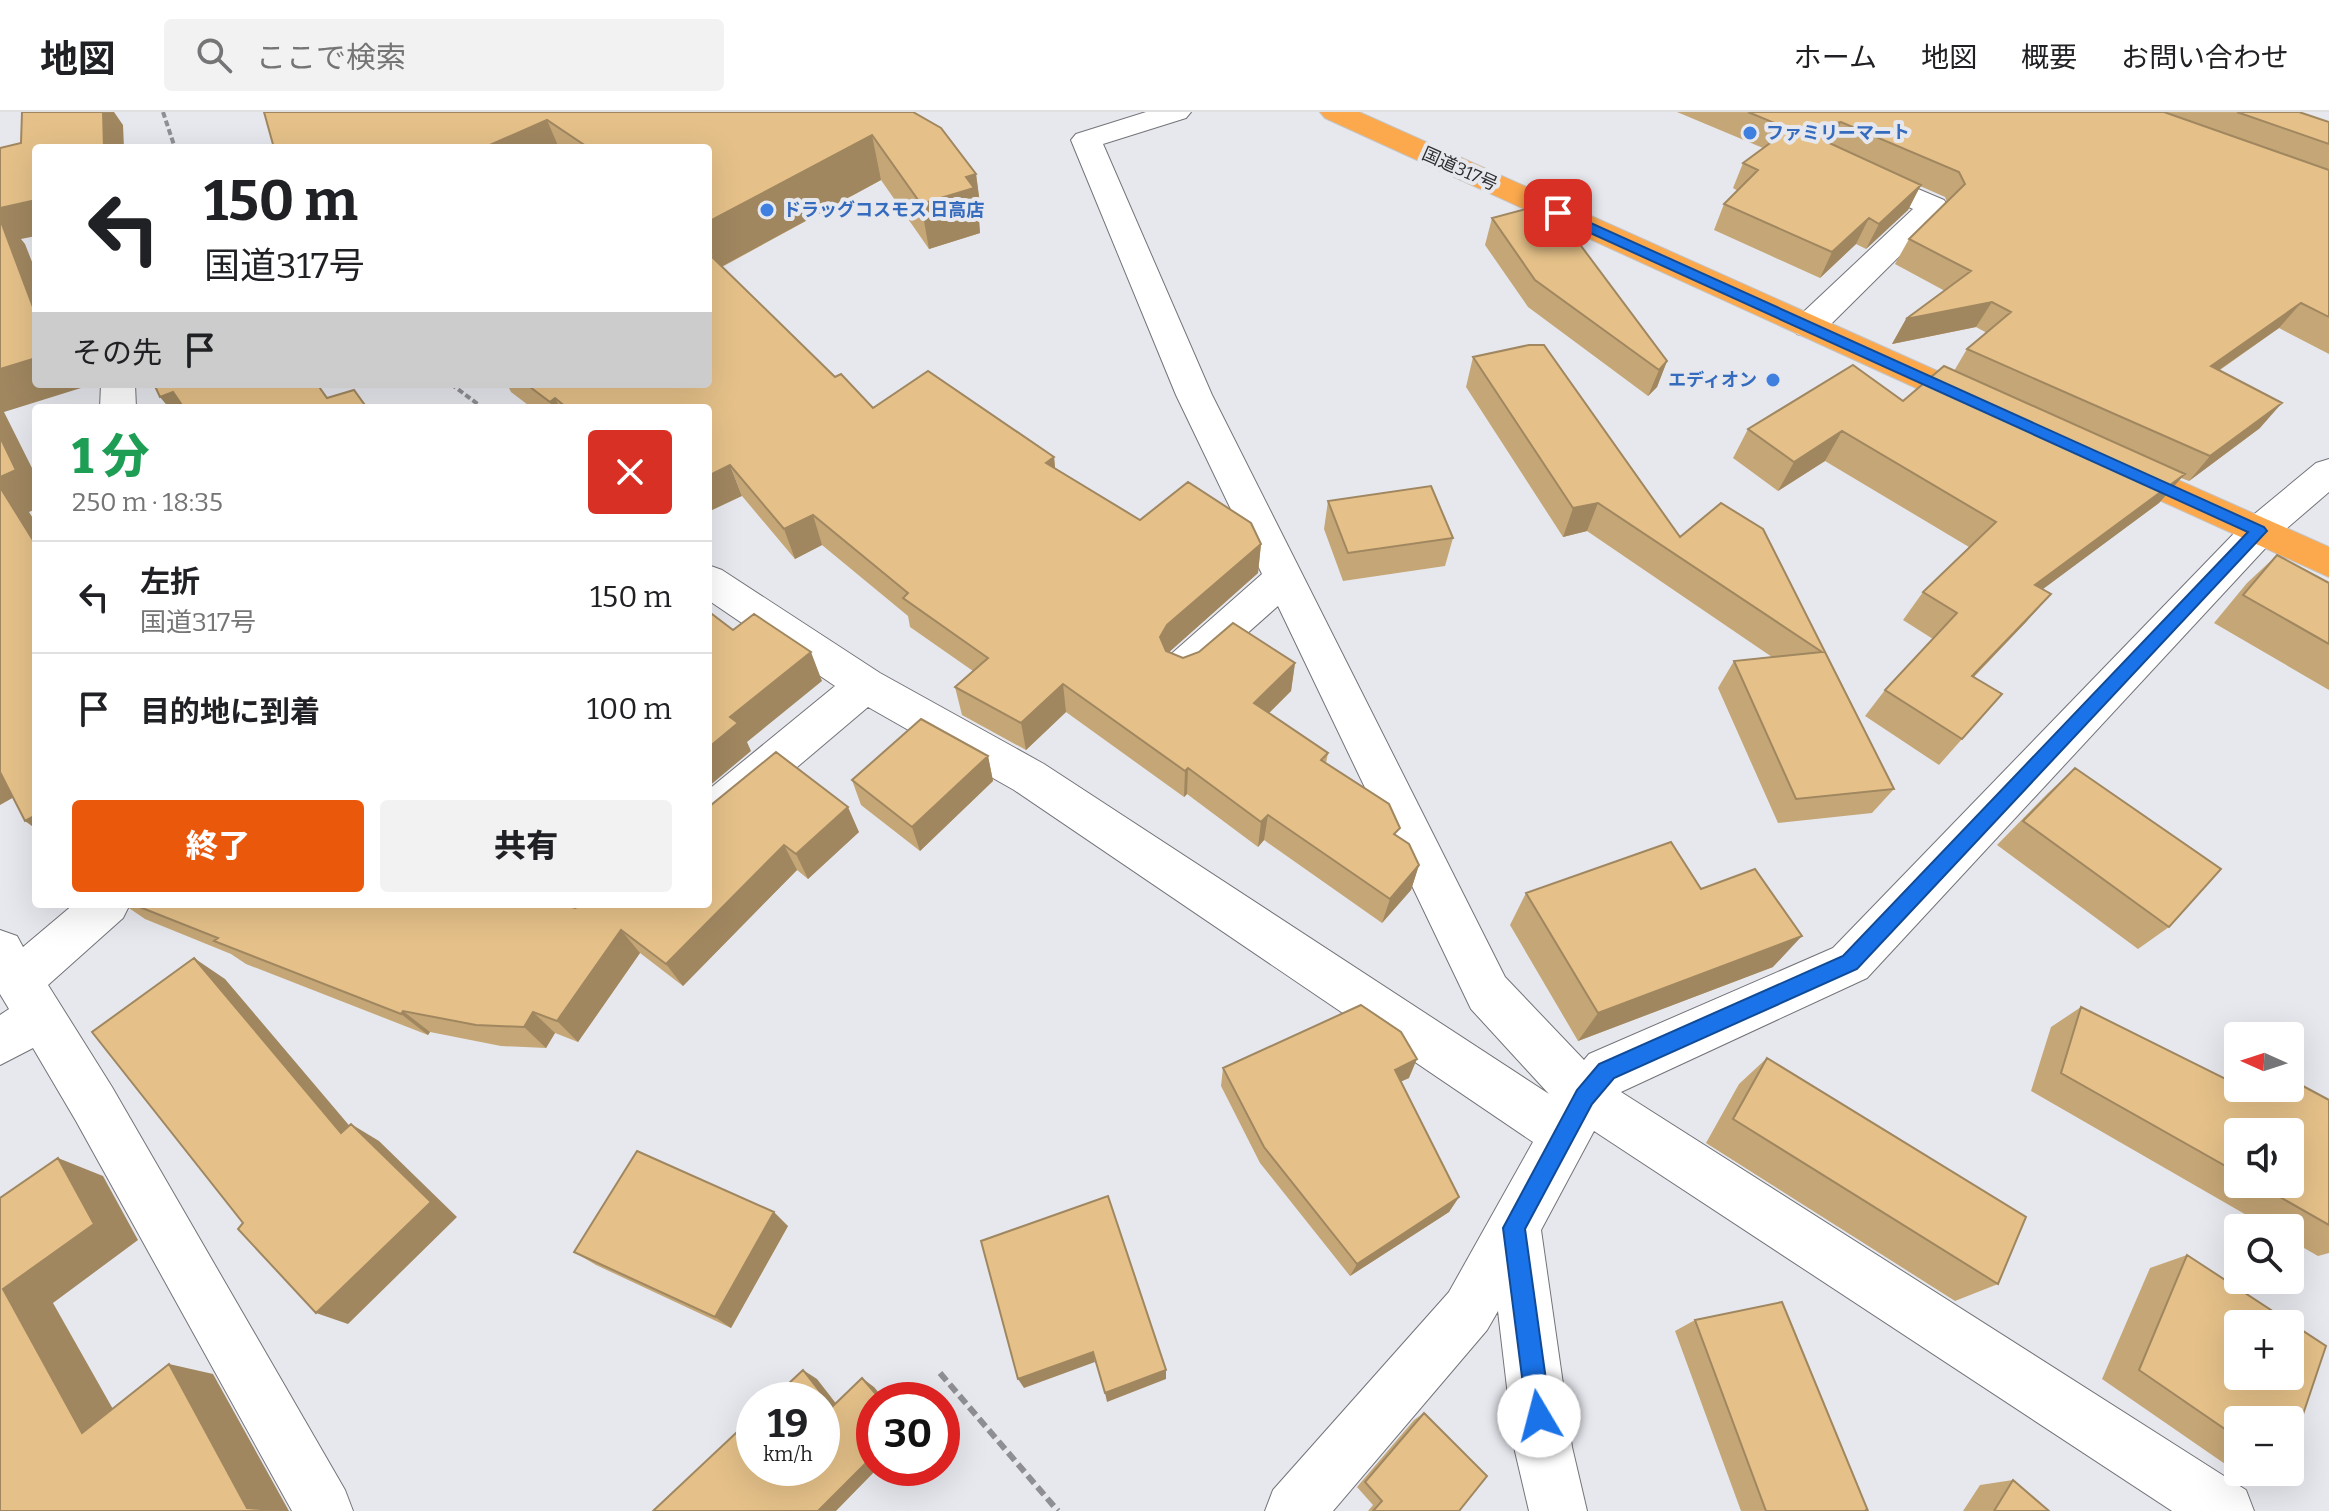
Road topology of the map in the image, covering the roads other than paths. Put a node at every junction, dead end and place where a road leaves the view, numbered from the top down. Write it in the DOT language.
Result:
graph roads {
  1 [pos="1176,112"];
  2 [pos="1335,112"];
  3 [pos="1828,159"];
  4 [pos="1809,326"];
  5 [pos="2012,418"];
  6 [pos="2085,451"];
  7 [pos="2329,472"];
  8 [pos="2259,531"];
  9 [pos="2329,563"];
  10 [pos="1283,578"];
  11 [pos="712,583"];
  12 [pos="1183,667"];
  13 [pos="865,685"];
  14 [pos="712,813"];
  15 [pos="103,908"];
  16 [pos="14,998"];
  17 [pos="1575,1116"];
  18 [pos="1514,1228"];
  19 [pos="324,1511"];
  20 [pos="1294,1511"];
  21 [pos="1558,1511"];
  22 [pos="2225,1511"];
  1 -- 10 [label="street"];
  2 -- 4 [label="highway, 国道317号"];
  3 -- 4 [label="street"];
  4 -- 5 [label="highway, 国道317号"];
  6 -- 8 [label="highway"];
  7 -- 8 [label="street"];
  8 -- 9 [label="highway"];
  8 -- 17 [label="street"];
  10 -- 12 [label="street"];
  10 -- 17 [label="street"];
  11 -- 13 [label="street"];
  13 -- 14 [label="street"];
  13 -- 17 [label="street"];
  15 -- 16 [label="street"];
  16 -- 19 [label="street"];
  17 -- 18 [label="street"];
  17 -- 22 [label="street"];
  18 -- 20 [label="street"];
  18 -- 21 [label="street"];
}
